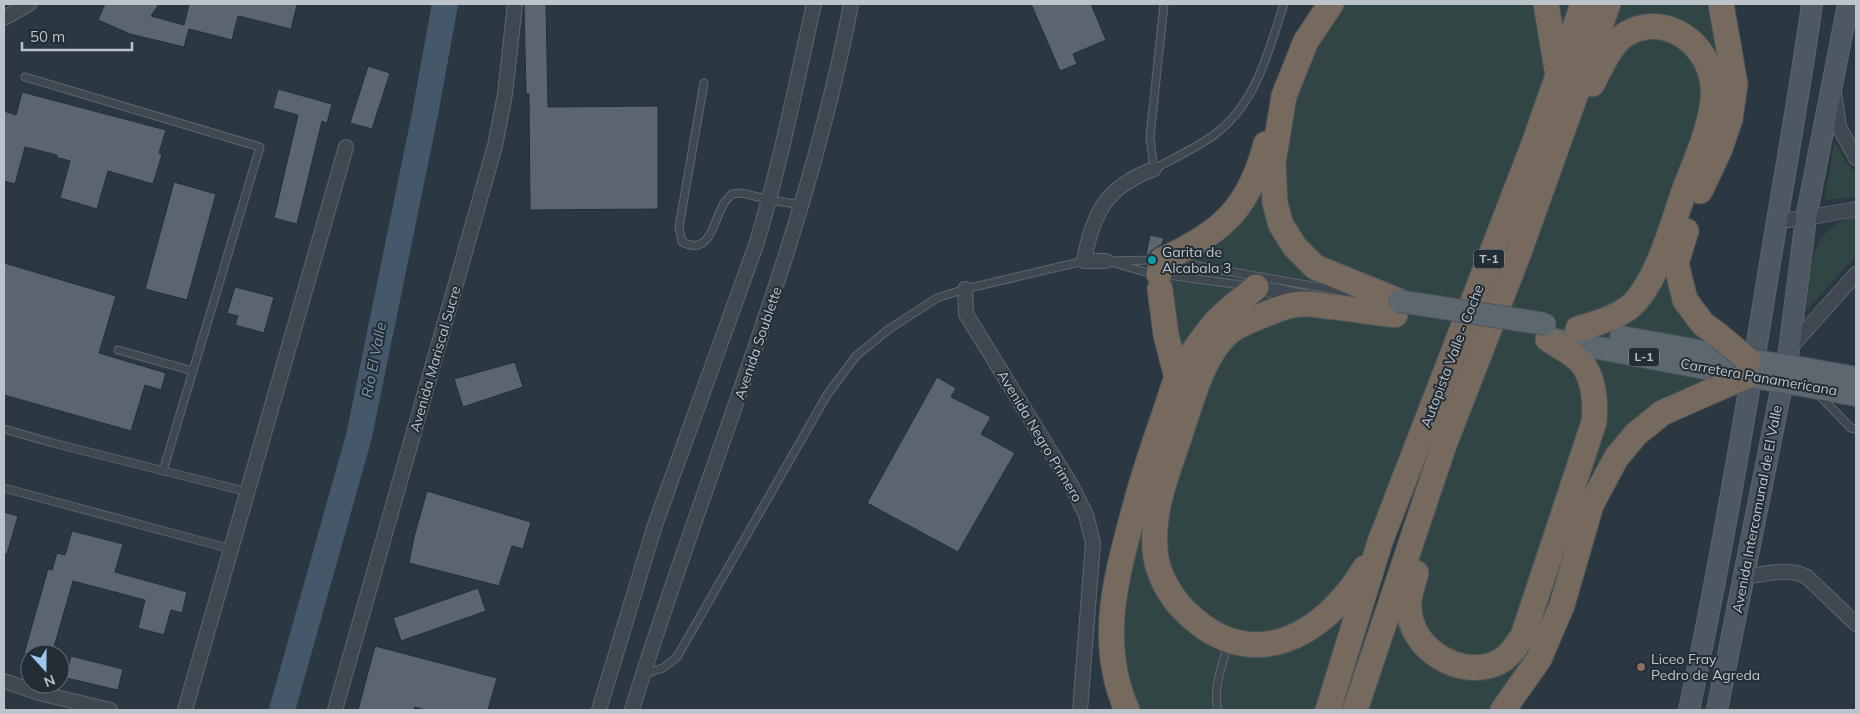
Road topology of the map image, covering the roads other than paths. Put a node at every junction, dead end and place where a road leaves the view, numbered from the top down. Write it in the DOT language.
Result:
graph roads {
  1 [pos="515,4"];
  2 [pos="814,4"];
  3 [pos="851,4"];
  4 [pos="1164,4"];
  5 [pos="1284,4"];
  6 [pos="1312,4"];
  7 [pos="1331,4"];
  8 [pos="1546,4"];
  9 [pos="1583,4"];
  10 [pos="1608,4"];
  11 [pos="1721,4"];
  12 [pos="1812,4"];
  13 [pos="1848,4"];
  14 [pos="17,8"];
  15 [pos="4,18"];
  16 [pos="1557,74"];
  17 [pos="25,77"];
  18 [pos="1832,82"];
  19 [pos="704,84"];
  20 [pos="1561,138"];
  21 [pos="346,147"];
  22 [pos="1856,158"];
  23 [pos="1154,169"];
  24 [pos="770,200"];
  25 [pos="802,205"];
  26 [pos="1856,209"];
  27 [pos="1806,218"];
  28 [pos="1778,221"];
  29 [pos="1084,261"];
  30 [pos="1106,261"];
  31 [pos="1160,274"];
  32 [pos="1856,274"];
  33 [pos="1256,287"];
  34 [pos="964,289"];
  35 [pos="1351,292"];
  36 [pos="1361,294"];
  37 [pos="1397,308"];
  38 [pos="1578,329"];
  39 [pos="1545,333"];
  40 [pos="118,350"];
  41 [pos="1789,350"];
  42 [pos="1748,368"];
  43 [pos="193,371"];
  44 [pos="1177,378"];
  45 [pos="1808,378"];
  46 [pos="1856,378"];
  47 [pos="1856,394"];
  48 [pos="4,429"];
  49 [pos="1856,429"];
  50 [pos="1444,445"];
  51 [pos="163,471"];
  52 [pos="1734,485"];
  53 [pos="4,488"];
  54 [pos="1761,489"];
  55 [pos="248,492"];
  56 [pos="1380,542"];
  57 [pos="231,549"];
  58 [pos="1744,578"];
  59 [pos="1856,624"];
  60 [pos="1229,640"];
  61 [pos="643,675"];
  62 [pos="4,681"];
  63 [pos="110,710"];
  64 [pos="185,710"];
  65 [pos="335,710"];
  66 [pos="599,710"];
  67 [pos="632,710"];
  68 [pos="1080,710"];
  69 [pos="1127,710"];
  70 [pos="1218,710"];
  71 [pos="1328,710"];
  72 [pos="1355,710"];
  73 [pos="1503,710"];
  74 [pos="1689,710"];
  75 [pos="1717,710"];
  1 -- 65 [label="street, Avenida Mariscal Sucre"];
  2 -- 24 [label="street"];
  3 -- 25 [label="street, Avenida Soublette"];
  4 -- 23 [label="lane"];
  5 -- 23 [label="lane"];
  6 -- 31 [label="highway"];
  7 -- 37 [label="highway"];
  8 -- 16 [label="highway"];
  9 -- 16 [label="highway, Autopista Valle - Coche / T-1"];
  10 -- 20 [label="highway, Autopista Valle - Coche / T-1"];
  11 -- 42 [label="highway, bridge"];
  12 -- 28 [label="main road, Avenida Intercomunal de El Valle"];
  13 -- 18 [label="main road, Avenida Intercomunal de El Valle"];
  14 -- 15 [label="street"];
  16 -- 56 [label="highway, Autopista Valle - Coche / T-1"];
  17 -- 43 [label="lane"];
  18 -- 22 [label="street"];
  18 -- 27 [label="main road, Avenida Intercomunal de El Valle"];
  19 -- 24 [label="lane"];
  20 -- 38 [label="highway"];
  20 -- 50 [label="highway, Autopista Valle - Coche / T-1"];
  21 -- 55 [label="street"];
  23 -- 29 [label="street"];
  24 -- 25 [label="lane"];
  24 -- 66 [label="street"];
  25 -- 61 [label="street, Avenida Soublette"];
  26 -- 27 [label="street"];
  27 -- 28 [label="street"];
  27 -- 41 [label="main road, Avenida Intercomunal de El Valle"];
  28 -- 52 [label="main road, Avenida Intercomunal de El Valle"];
  29 -- 30 [label="street"];
  29 -- 34 [label="lane"];
  30 -- 31 [label="lane"];
  30 -- 31 [label="lane, L-1"];
  31 -- 33 [label="lane, L-1"];
  31 -- 35 [label="lane, L-1"];
  31 -- 44 [label="highway"];
  32 -- 41 [label="street"];
  33 -- 37 [label="street, L-1"];
  33 -- 44 [label="highway"];
  34 -- 61 [label="lane"];
  34 -- 68 [label="street, Avenida Negro Primero"];
  36 -- 37 [label="lane, L-1"];
  37 -- 39 [label="main road, Carretera Panamericana / L-1"];
  37 -- 60 [label="highway"];
  38 -- 39 [label="main road, Carretera Panamericana / L-1"];
  38 -- 42 [label="main road, Carretera Panamericana / L-1"];
  39 -- 42 [label="main road, Carretera Panamericana / L-1"];
  39 -- 50 [label="highway"];
  40 -- 43 [label="lane"];
  41 -- 54 [label="main road, Avenida Intercomunal de El Valle"];
  42 -- 45 [label="main road, Carretera Panamericana / L-1, bridge"];
  42 -- 73 [label="highway, bridge"];
  43 -- 51 [label="lane"];
  44 -- 69 [label="highway"];
  45 -- 46 [label="main road, Carretera Panamericana / L-1"];
  45 -- 47 [label="main road, Carretera Panamericana / L-1"];
  45 -- 49 [label="lane"];
  48 -- 51 [label="lane"];
  50 -- 72 [label="highway, Autopista Valle - Coche / T-1"];
  51 -- 55 [label="lane"];
  52 -- 54 [label="main road"];
  52 -- 74 [label="main road, Avenida Intercomunal de El Valle"];
  53 -- 57 [label="lane"];
  54 -- 58 [label="main road, Avenida Intercomunal de El Valle"];
  55 -- 57 [label="street"];
  56 -- 60 [label="highway"];
  56 -- 71 [label="highway, Autopista Valle - Coche / T-1"];
  57 -- 64 [label="street"];
  58 -- 59 [label="street"];
  58 -- 75 [label="main road, Avenida Intercomunal de El Valle"];
  60 -- 70 [label="lane"];
  61 -- 67 [label="street, Avenida Soublette"];
  62 -- 63 [label="street"];
}
